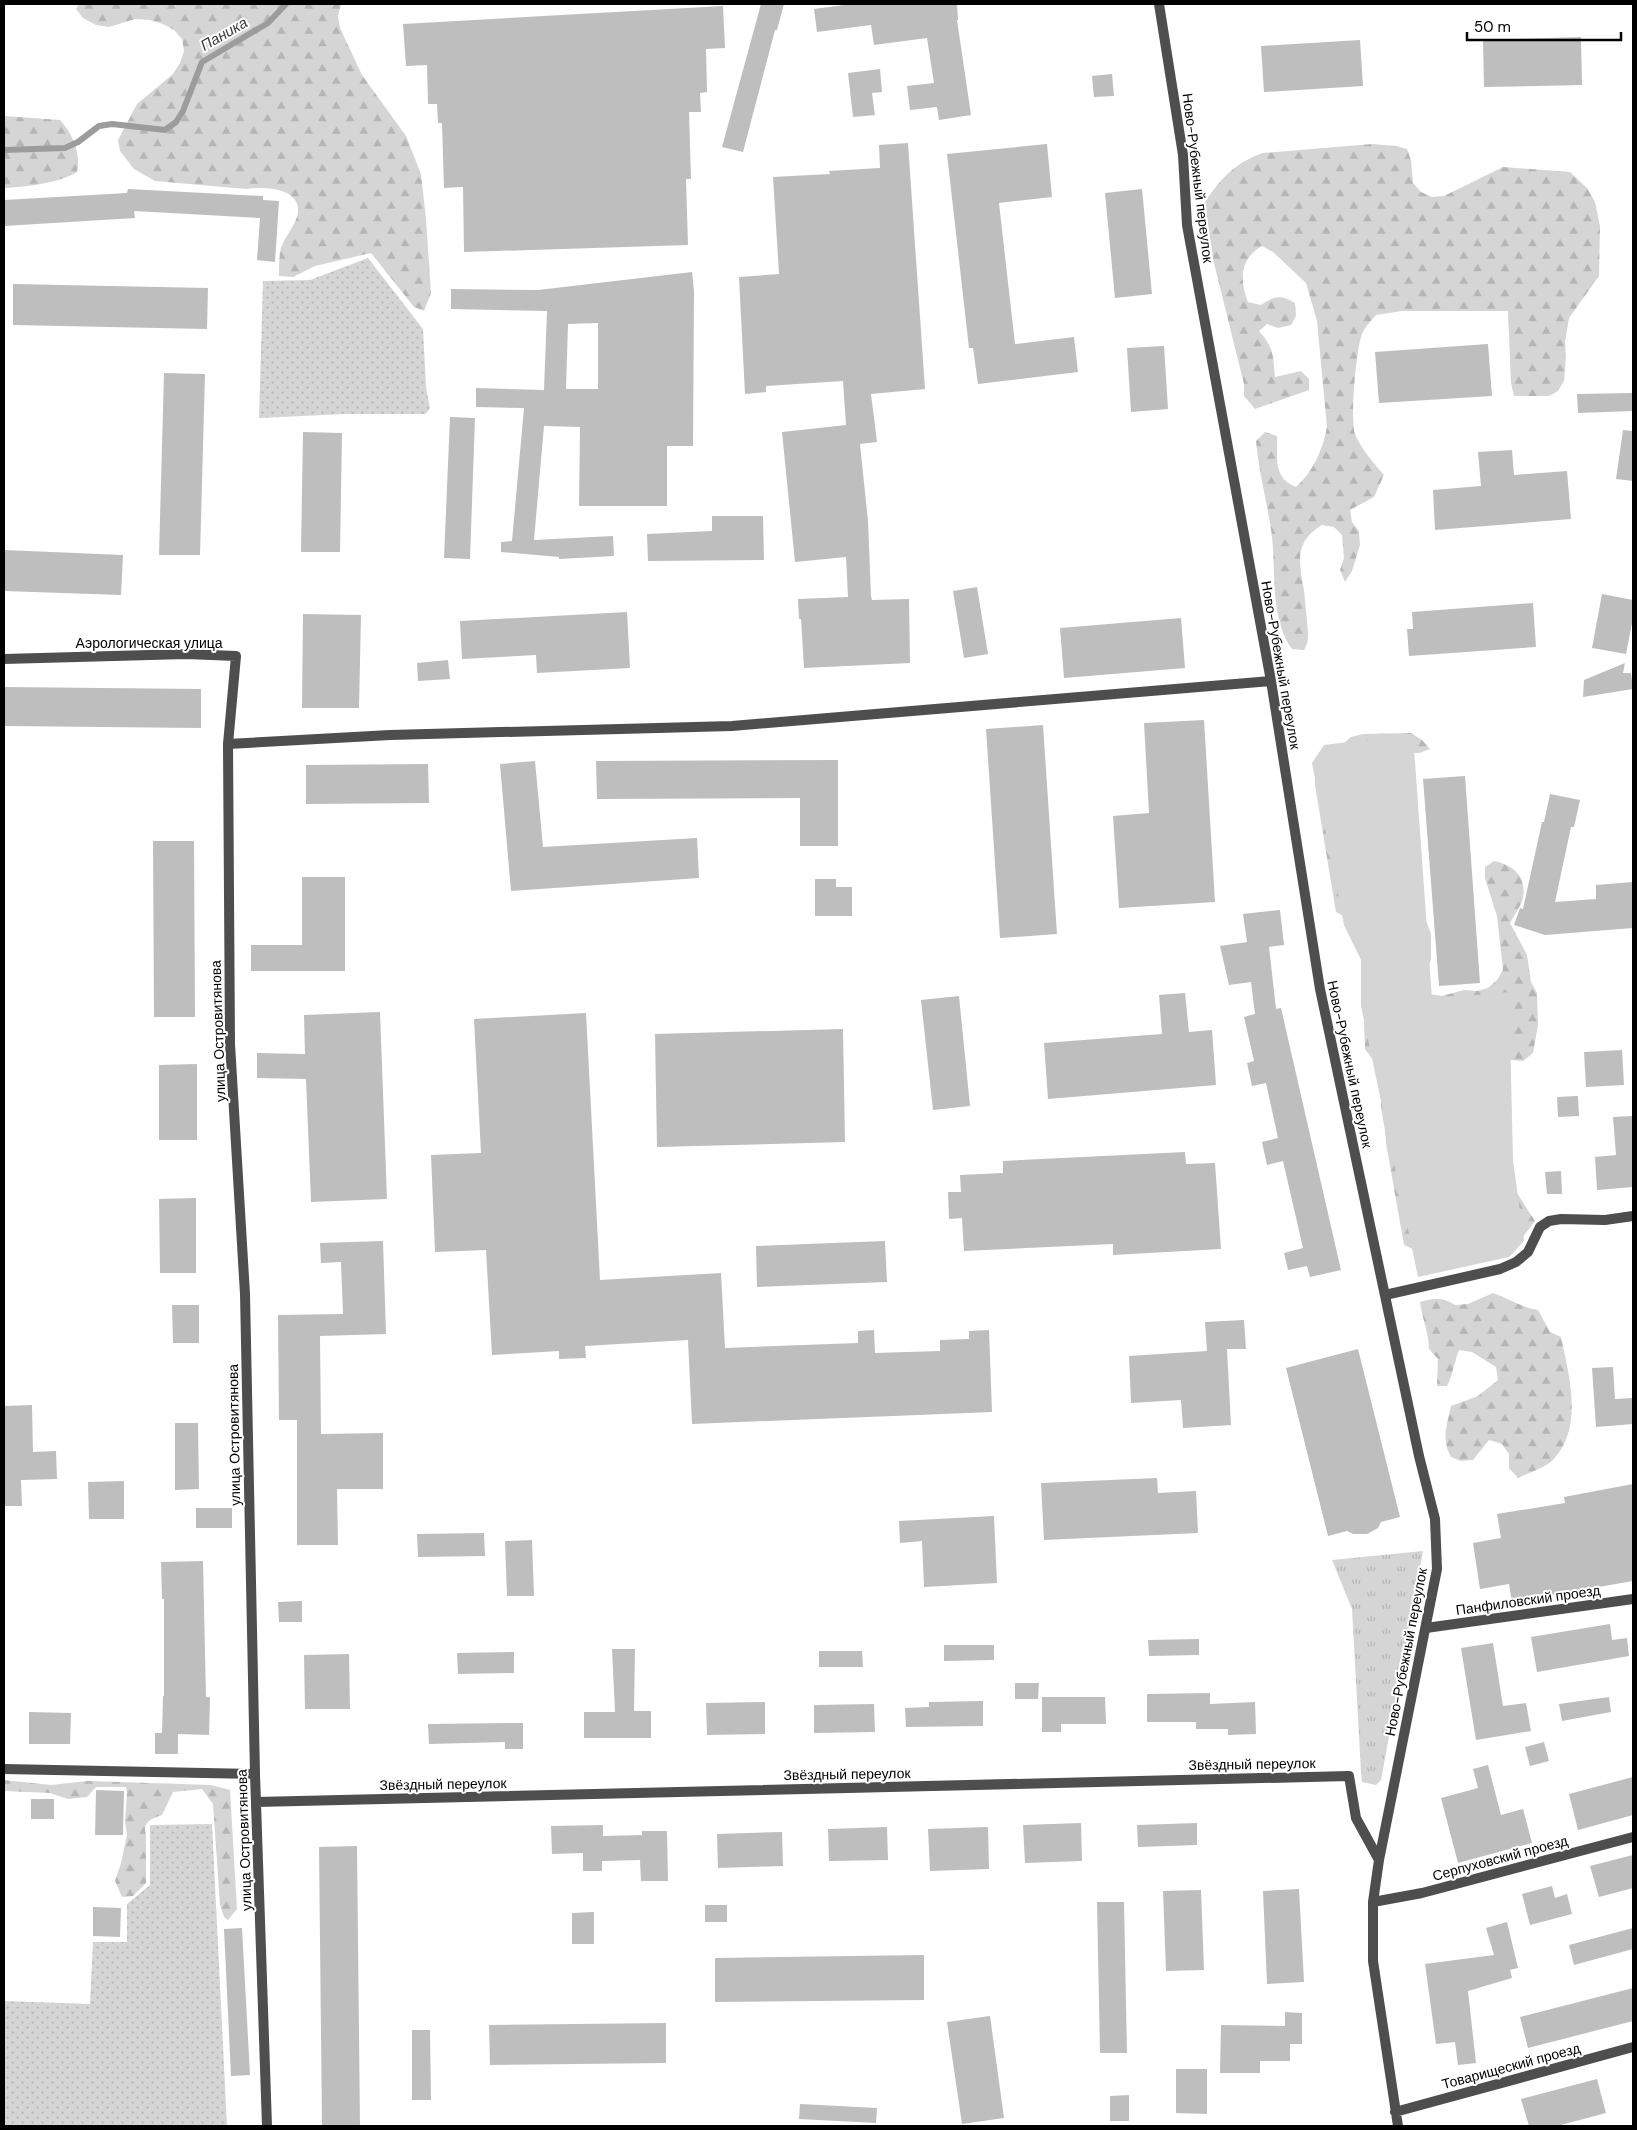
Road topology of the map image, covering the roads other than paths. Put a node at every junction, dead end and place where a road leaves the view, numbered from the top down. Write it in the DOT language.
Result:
graph roads {
  1 [pos="1159,4"];
  2 [pos="4,658"];
  3 [pos="1271,681"];
  4 [pos="228,744"];
  5 [pos="1633,1216"];
  6 [pos="1385,1295"];
  7 [pos="1633,1599"];
  8 [pos="1426,1628"];
  9 [pos="4,1769"];
  10 [pos="255,1774"];
  11 [pos="256,1802"];
  12 [pos="1633,1837"];
  13 [pos="1379,1860"];
  14 [pos="1373,1902"];
  15 [pos="1633,2047"];
  16 [pos="1395,2112"];
  17 [pos="267,2126"];
  18 [pos="1398,2126"];
  1 -- 3 [label="street, Ново-Рубежный переулок"];
  2 -- 4 [label="street, Аэрологическая улица"];
  3 -- 4 [label="street"];
  3 -- 6 [label="street, Ново-Рубежный переулок"];
  4 -- 10 [label="street, улица Островитянова"];
  5 -- 6 [label="street"];
  6 -- 8 [label="street, Ново-Рубежный переулок"];
  7 -- 8 [label="street, Панфиловский проезд"];
  8 -- 13 [label="street, Ново-Рубежный переулок"];
  9 -- 10 [label="street"];
  10 -- 11 [label="street, улица Островитянова"];
  11 -- 13 [label="street, Звёздный переулок"];
  11 -- 17 [label="street, улица Островитянова"];
  12 -- 14 [label="street, Серпуховский проезд"];
  13 -- 14 [label="street, Ново-Рубежный переулок"];
  14 -- 16 [label="street, Ново-Рубежный переулок"];
  15 -- 16 [label="street, Товарищеский проезд"];
  16 -- 18 [label="street, Ново-Рубежный переулок"];
}
